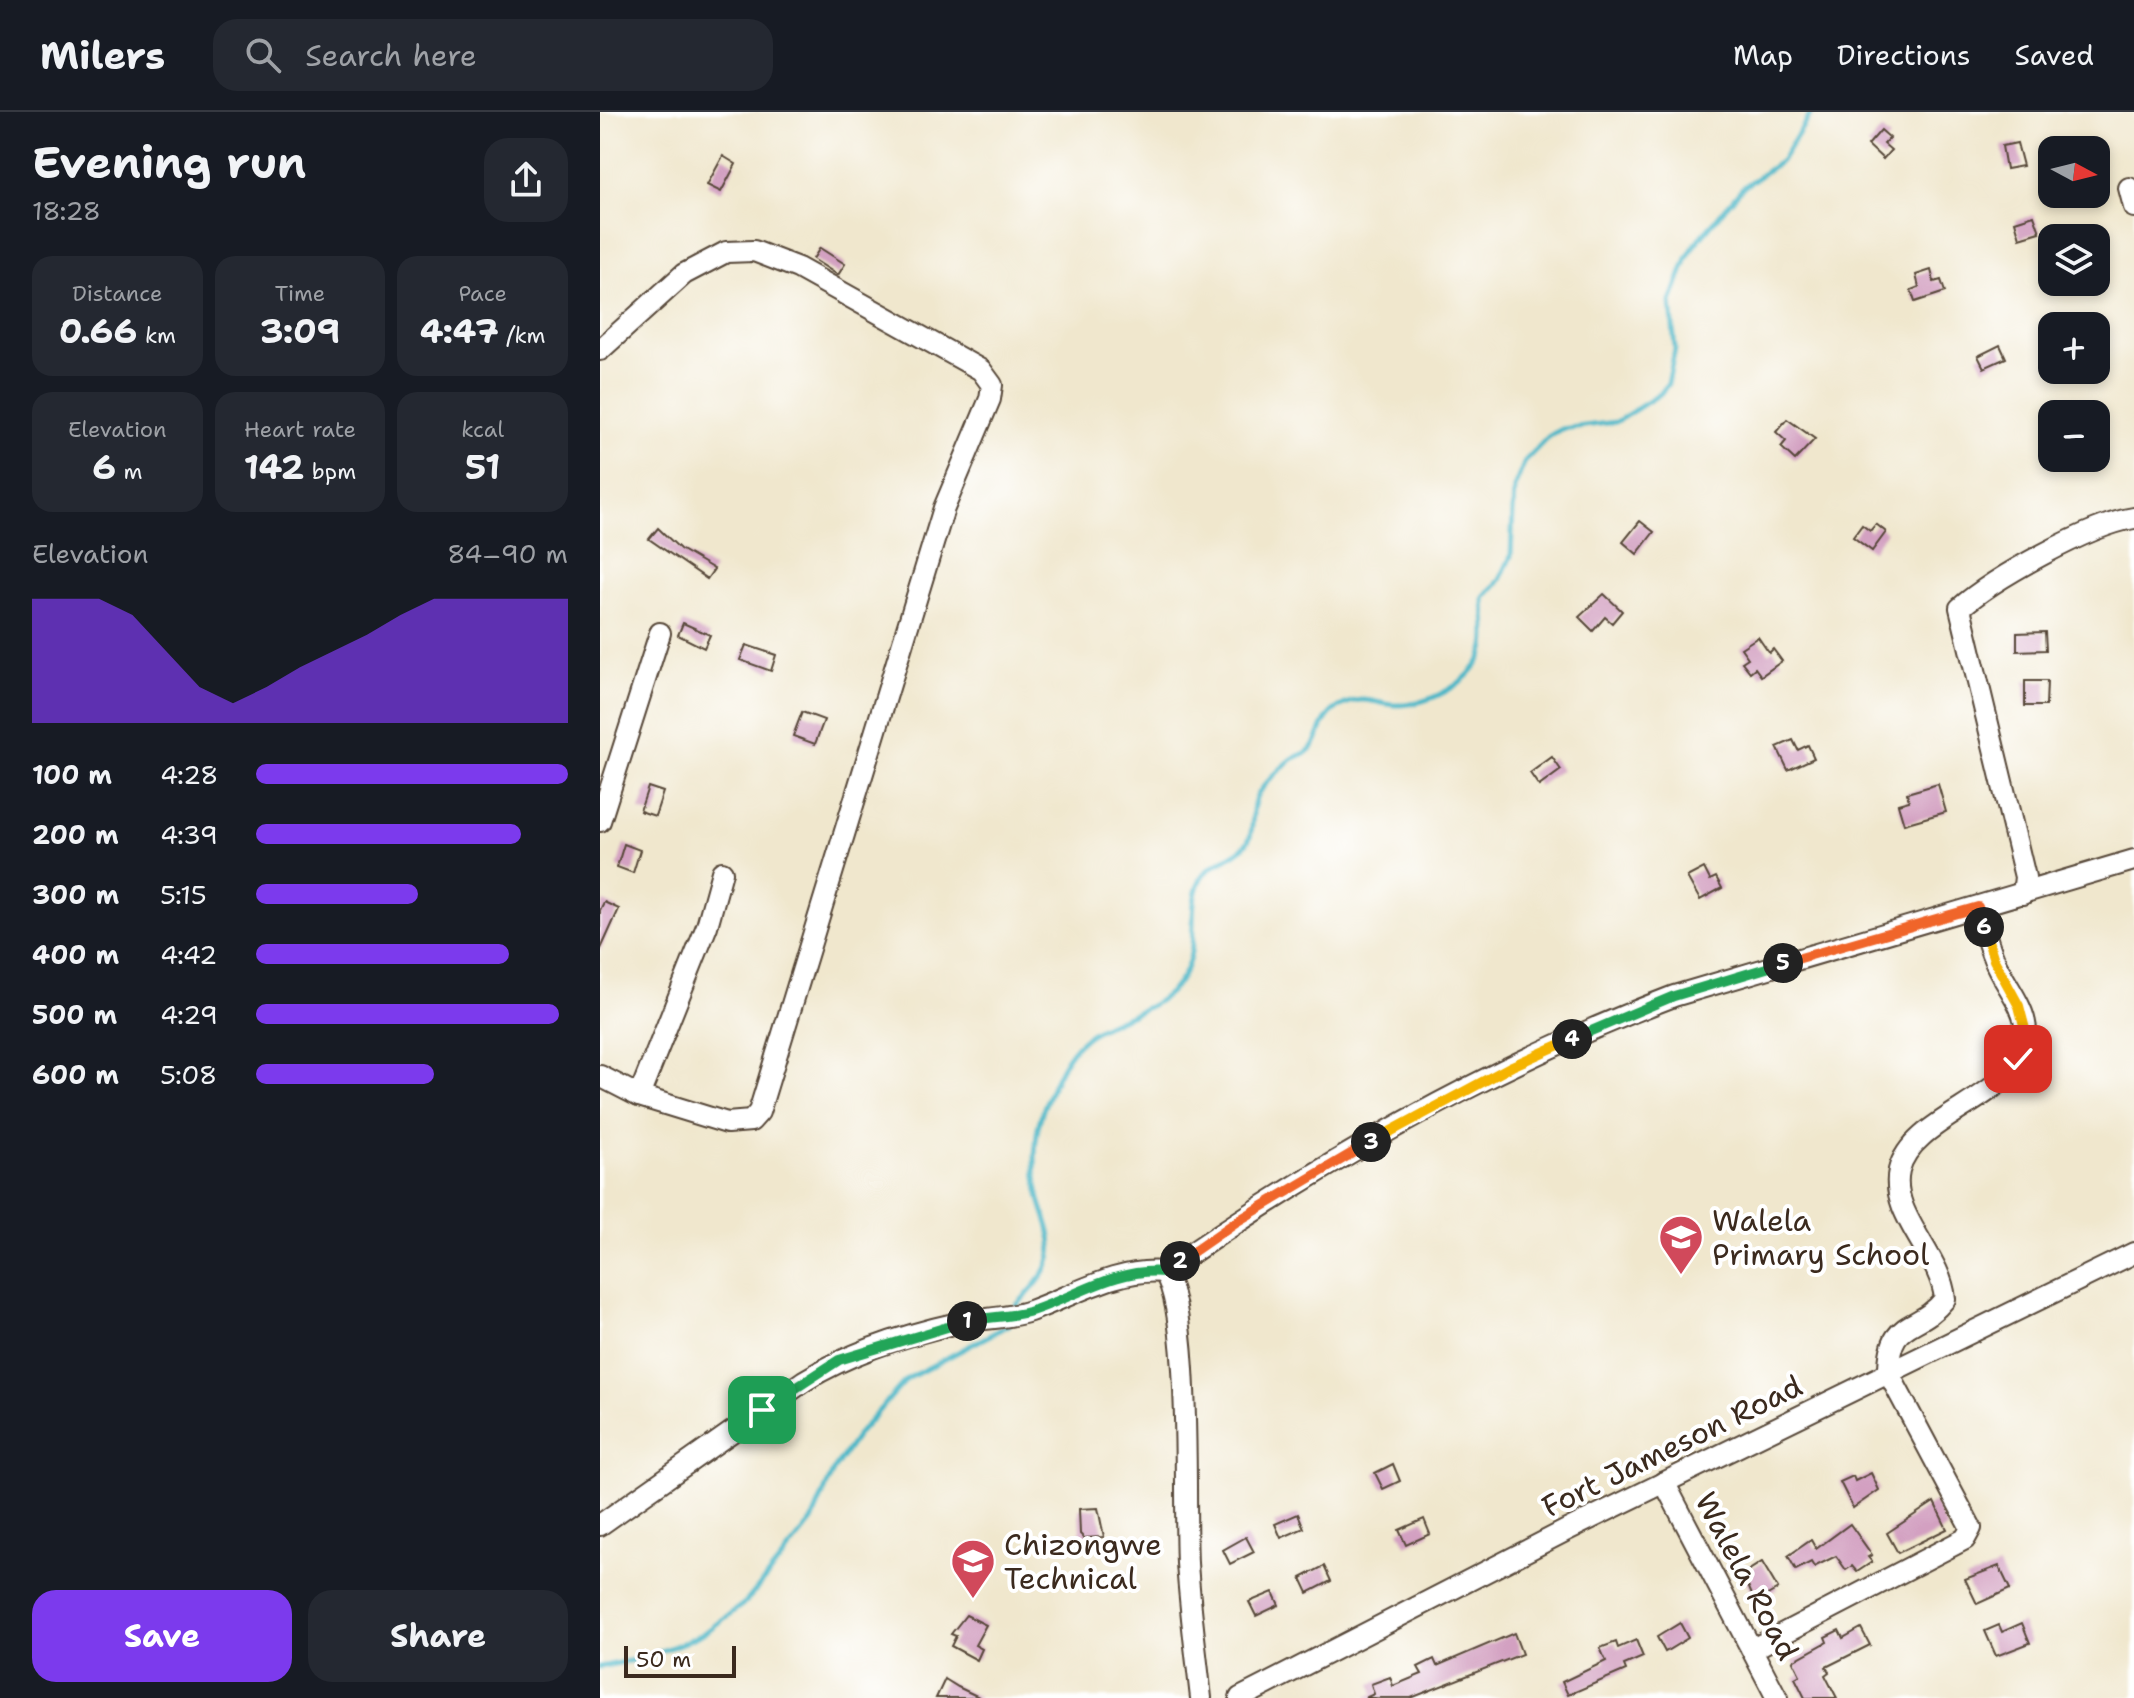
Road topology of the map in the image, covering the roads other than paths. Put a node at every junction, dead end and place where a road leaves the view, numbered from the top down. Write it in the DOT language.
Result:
graph roads {
  1 [pos="600,350"];
  2 [pos="2134,518"];
  3 [pos="660,633"];
  4 [pos="600,821"];
  5 [pos="2134,860"];
  6 [pos="722,872"];
  7 [pos="2023,894"];
  8 [pos="1978,907"];
  9 [pos="600,1076"];
  10 [pos="639,1096"];
  11 [pos="2134,1253"];
  12 [pos="1164,1272"];
  13 [pos="1889,1374"];
  14 [pos="1664,1482"];
  15 [pos="600,1525"];
  16 [pos="1753,1649"];
  17 [pos="1201,1698"];
  18 [pos="1240,1698"];
  19 [pos="1777,1698"];
  1 -- 10 [label="street"];
  2 -- 7 [label="street"];
  3 -- 4 [label="street"];
  5 -- 7 [label="street"];
  6 -- 10 [label="street"];
  7 -- 8 [label="street"];
  8 -- 12 [label="street"];
  8 -- 13 [label="street"];
  9 -- 10 [label="street"];
  11 -- 13 [label="street, Fort Jameson Road"];
  12 -- 15 [label="street"];
  12 -- 17 [label="street"];
  13 -- 14 [label="street, Fort Jameson Road"];
  13 -- 16 [label="street"];
  14 -- 16 [label="street, Walela Road"];
  14 -- 18 [label="street, Fort Jameson Road"];
  16 -- 19 [label="street, Walela Road"];
}
